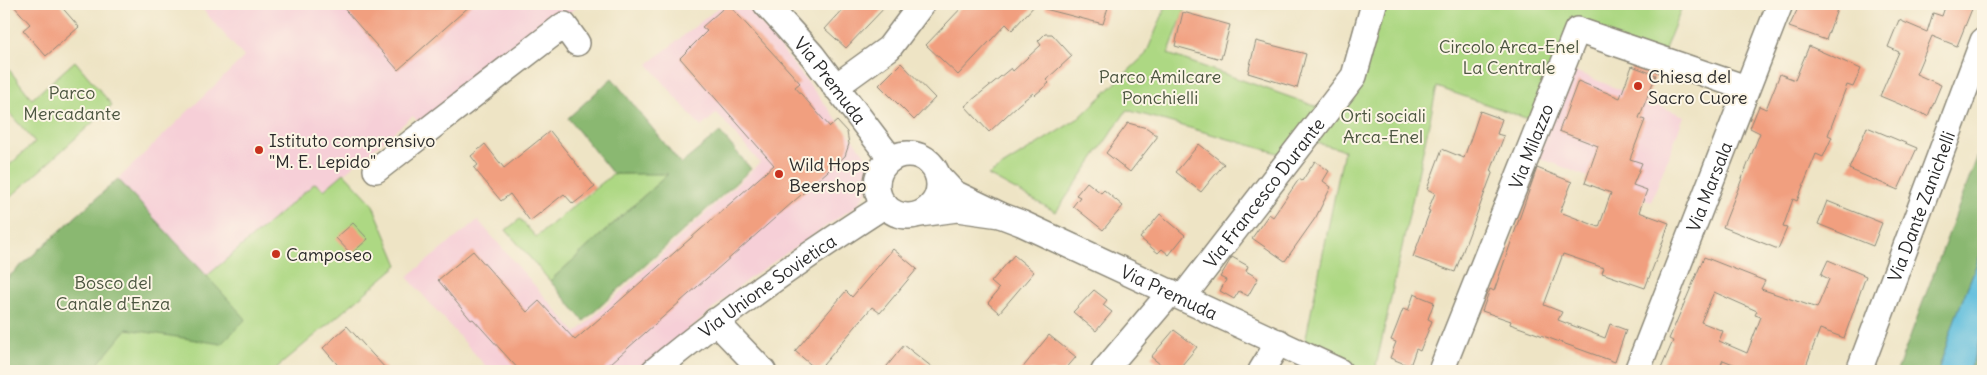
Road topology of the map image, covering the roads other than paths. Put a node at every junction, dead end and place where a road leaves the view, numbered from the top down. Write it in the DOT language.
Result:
graph roads {
  1 [pos="766,4"];
  2 [pos="922,4"];
  3 [pos="1374,4"];
  4 [pos="1780,4"];
  5 [pos="1983,41"];
  6 [pos="577,43"];
  7 [pos="835,87"];
  8 [pos="1746,88"];
  9 [pos="891,160"];
  10 [pos="376,170"];
  11 [pos="938,176"];
  12 [pos="884,204"];
  13 [pos="920,214"];
  14 [pos="1000,215"];
  15 [pos="1177,294"];
  16 [pos="715,321"];
  17 [pos="1279,342"];
  18 [pos="1334,370"];
  19 [pos="654,371"];
  20 [pos="763,371"];
  21 [pos="1104,371"];
  22 [pos="1261,371"];
  23 [pos="1441,371"];
  24 [pos="1637,371"];
  25 [pos="1859,371"];
  1 -- 7 [label="street, Via Premuda"];
  2 -- 7 [label="street"];
  3 -- 15 [label="street, Via Francesco Durante"];
  4 -- 8 [label="street, Via Marsala"];
  5 -- 25 [label="street, Via Dante Zanichelli"];
  6 -- 10 [label="street"];
  7 -- 9 [label="street, Via Premuda"];
  8 -- 23 [label="street, Via Milazzo"];
  8 -- 24 [label="street, Via Marsala"];
  9 -- 11 [label="street, Via Premuda"];
  9 -- 12 [label="street"];
  11 -- 13 [label="street"];
  11 -- 14 [label="street, Via Premuda"];
  12 -- 13 [label="street, Via Premuda"];
  12 -- 16 [label="street, Via Unione Sovietica"];
  13 -- 14 [label="street, Via Premuda"];
  14 -- 15 [label="street, Via Premuda"];
  15 -- 17 [label="street, Via Premuda"];
  15 -- 21 [label="street, Via Francesco Durante"];
  16 -- 19 [label="street, Via Unione Sovietica"];
  16 -- 20 [label="street"];
  17 -- 18 [label="street, Via Premuda"];
  17 -- 22 [label="street"];
}
